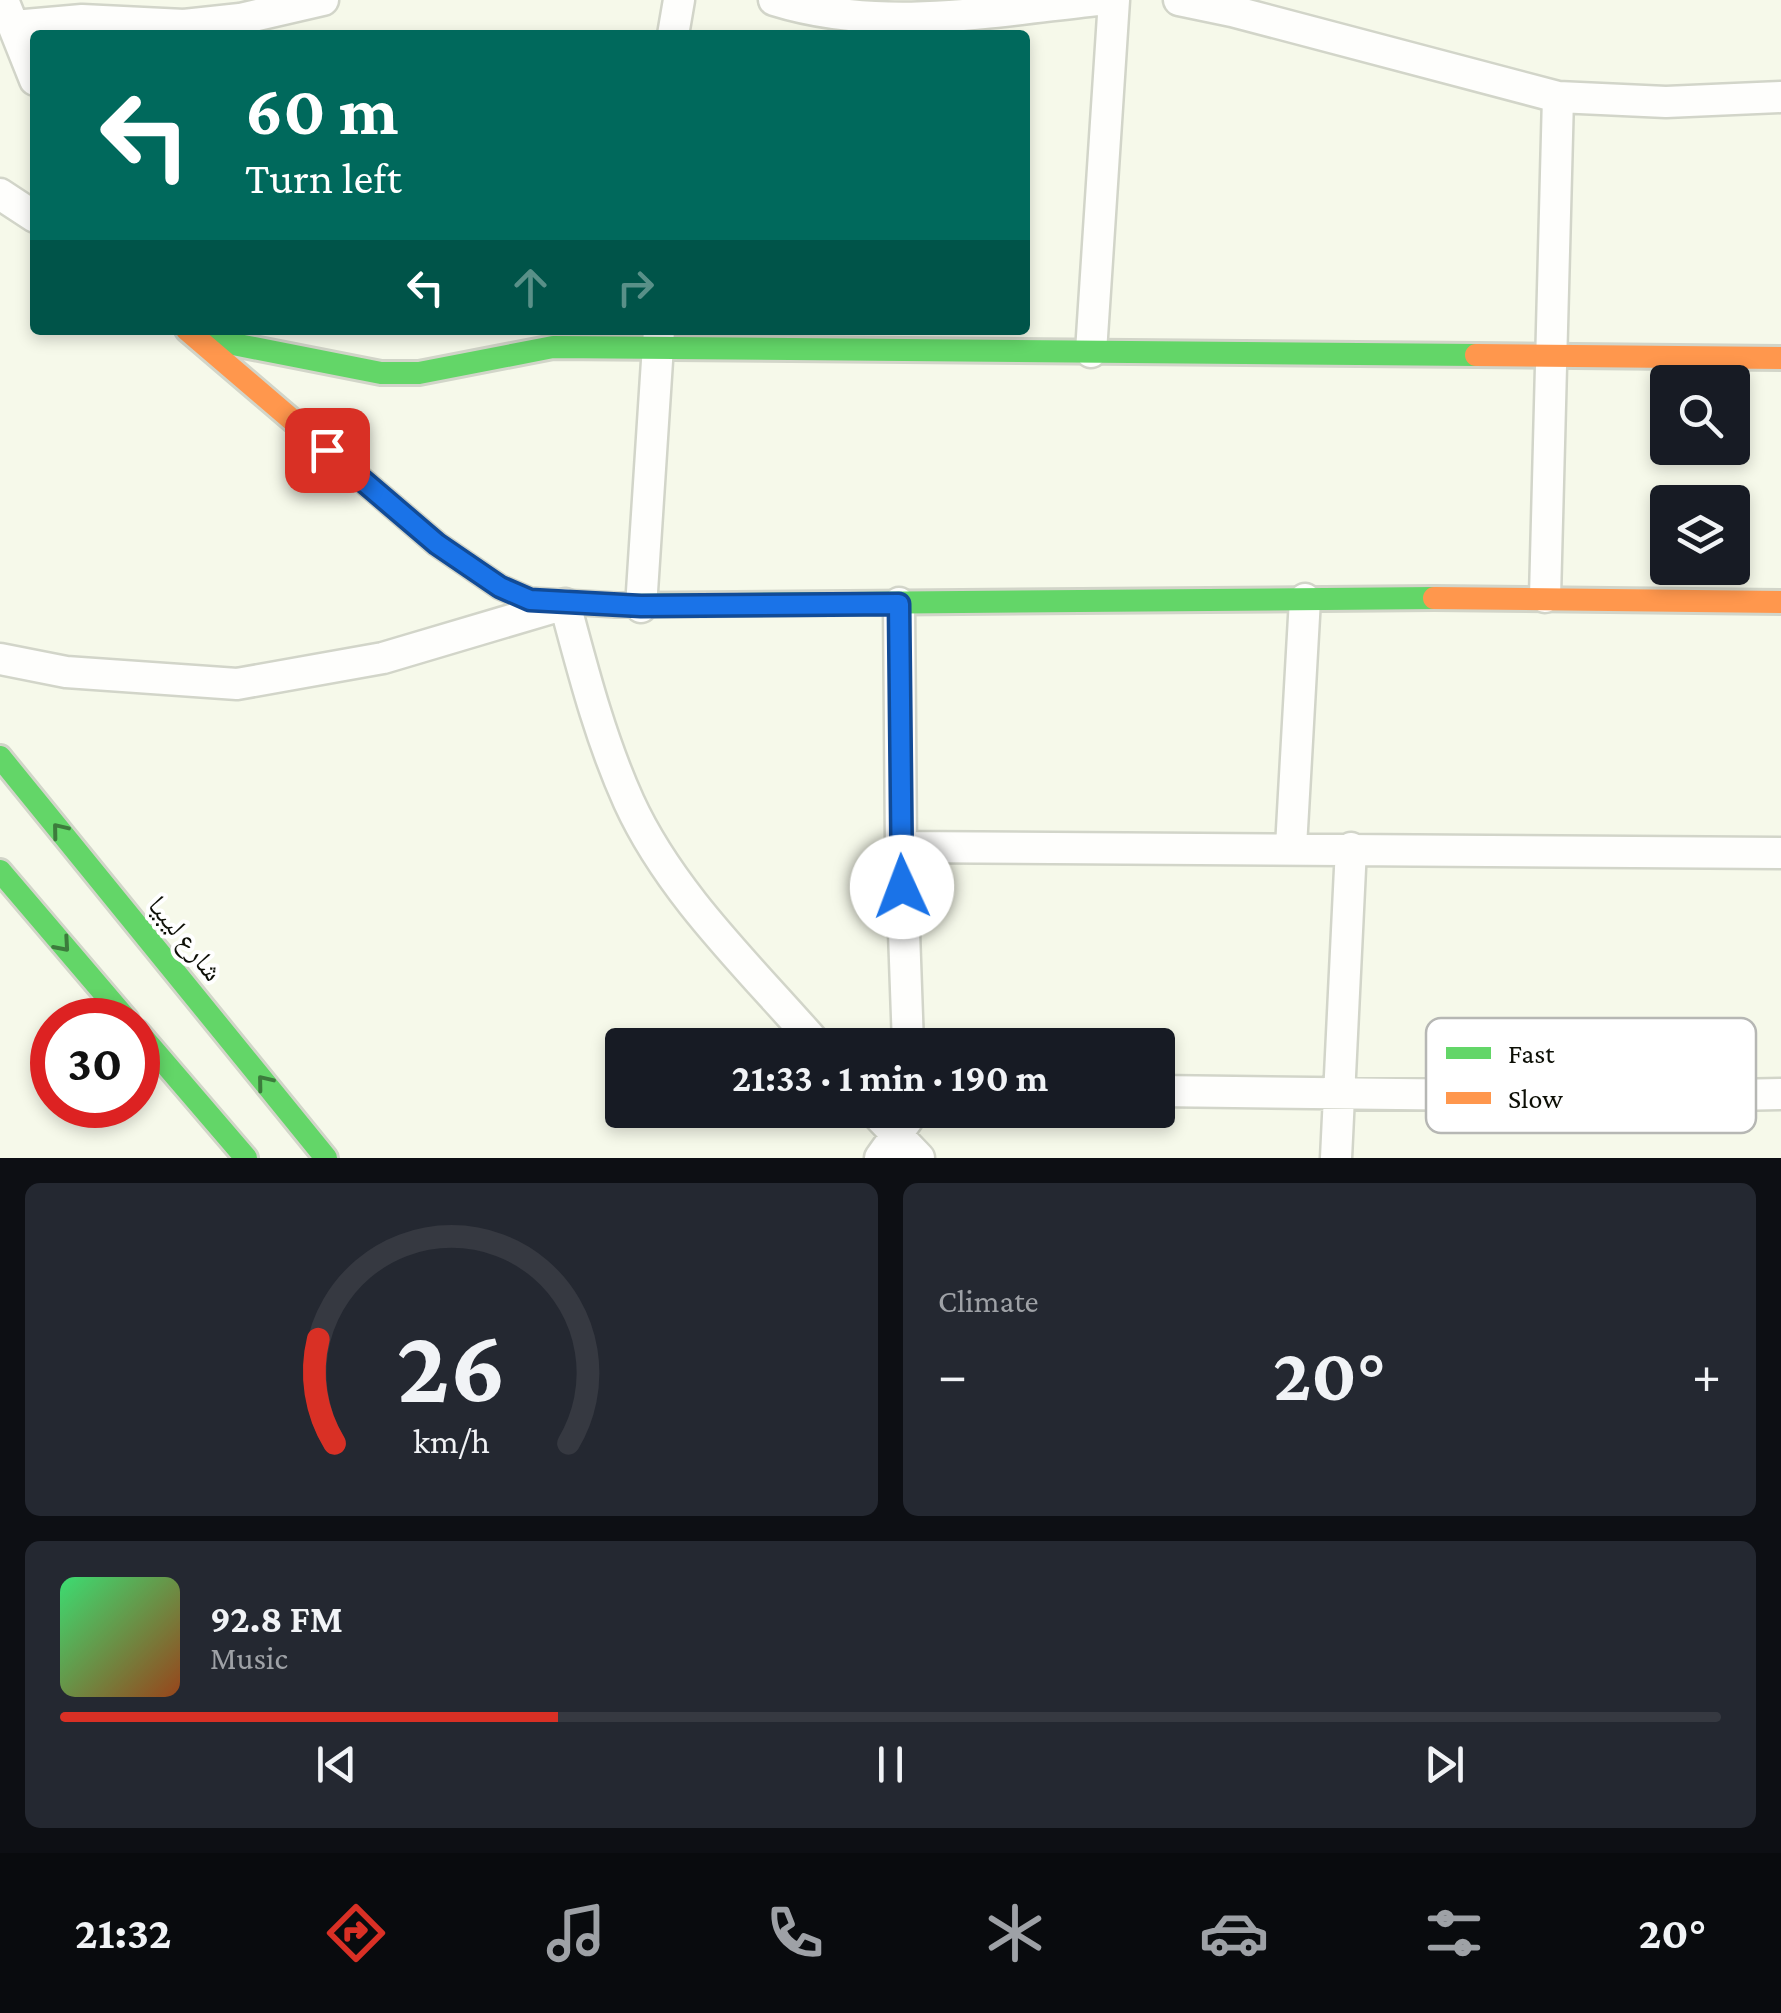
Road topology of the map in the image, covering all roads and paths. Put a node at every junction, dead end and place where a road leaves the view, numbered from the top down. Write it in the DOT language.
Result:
graph roads {
  1 [pos="324,0"];
  2 [pos="679,0"];
  3 [pos="775,0"];
  4 [pos="1097,0"];
  5 [pos="1114,0"];
  6 [pos="1179,0"];
  7 [pos="8,13"];
  8 [pos="675,30"];
  9 [pos="30,68"];
  10 [pos="1781,96"];
  11 [pos="1558,98"];
  12 [pos="0,194"];
  13 [pos="30,215"];
  14 [pos="193,335"];
  15 [pos="201,335"];
  16 [pos="658,338"];
  17 [pos="1091,352"];
  18 [pos="1552,357"];
  19 [pos="1781,358"];
  20 [pos="1545,597"];
  21 [pos="1305,599"];
  22 [pos="1781,602"];
  23 [pos="565,604"];
  24 [pos="899,604"];
  25 [pos="641,606"];
  26 [pos="0,659"];
  27 [pos="0,757"];
  28 [pos="901,847"];
  29 [pos="1291,848"];
  30 [pos="1350,848"];
  31 [pos="1781,853"];
  32 [pos="0,871"];
  33 [pos="109,998"];
  34 [pos="802,1028"];
  35 [pos="907,1028"];
  36 [pos="160,1058"];
  37 [pos="1175,1092"];
  38 [pos="1340,1092"];
  39 [pos="1426,1093"];
  40 [pos="1781,1094"];
  41 [pos="1756,1095"];
  42 [pos="904,1128"];
  43 [pos="246,1158"];
  44 [pos="326,1158"];
  45 [pos="919,1158"];
  46 [pos="1336,1158"];
  1 -- 7 [label="street"];
  2 -- 8 [label="street"];
  3 -- 4 [label="street"];
  5 -- 17 [label="street"];
  6 -- 11 [label="street"];
  7 -- 9 [label="street"];
  10 -- 11 [label="street"];
  11 -- 18 [label="street"];
  12 -- 13 [label="street"];
  14 -- 23 [label="main road"];
  15 -- 16 [label="main road"];
  16 -- 17 [label="main road"];
  16 -- 25 [label="street"];
  17 -- 18 [label="main road"];
  18 -- 19 [label="main road"];
  18 -- 20 [label="street"];
  20 -- 21 [label="main road"];
  20 -- 22 [label="main road"];
  21 -- 24 [label="main road"];
  21 -- 29 [label="street"];
  23 -- 25 [label="main road"];
  23 -- 26 [label="street"];
  23 -- 34 [label="street"];
  24 -- 25 [label="main road"];
  24 -- 28 [label="street"];
  44 -- 27 [label="main road, شارع ليبيا, one-way"];
  28 -- 29 [label="street"];
  28 -- 35 [label="street"];
  29 -- 30 [label="street"];
  30 -- 31 [label="street"];
  30 -- 38 [label="street"];
  32 -- 33 [label="main road, one-way"];
  36 -- 43 [label="main road"];
  37 -- 38 [label="street"];
  38 -- 39 [label="street"];
  38 -- 46 [label="street"];
  40 -- 41 [label="street"];
  42 -- 45 [label="street"];
}
